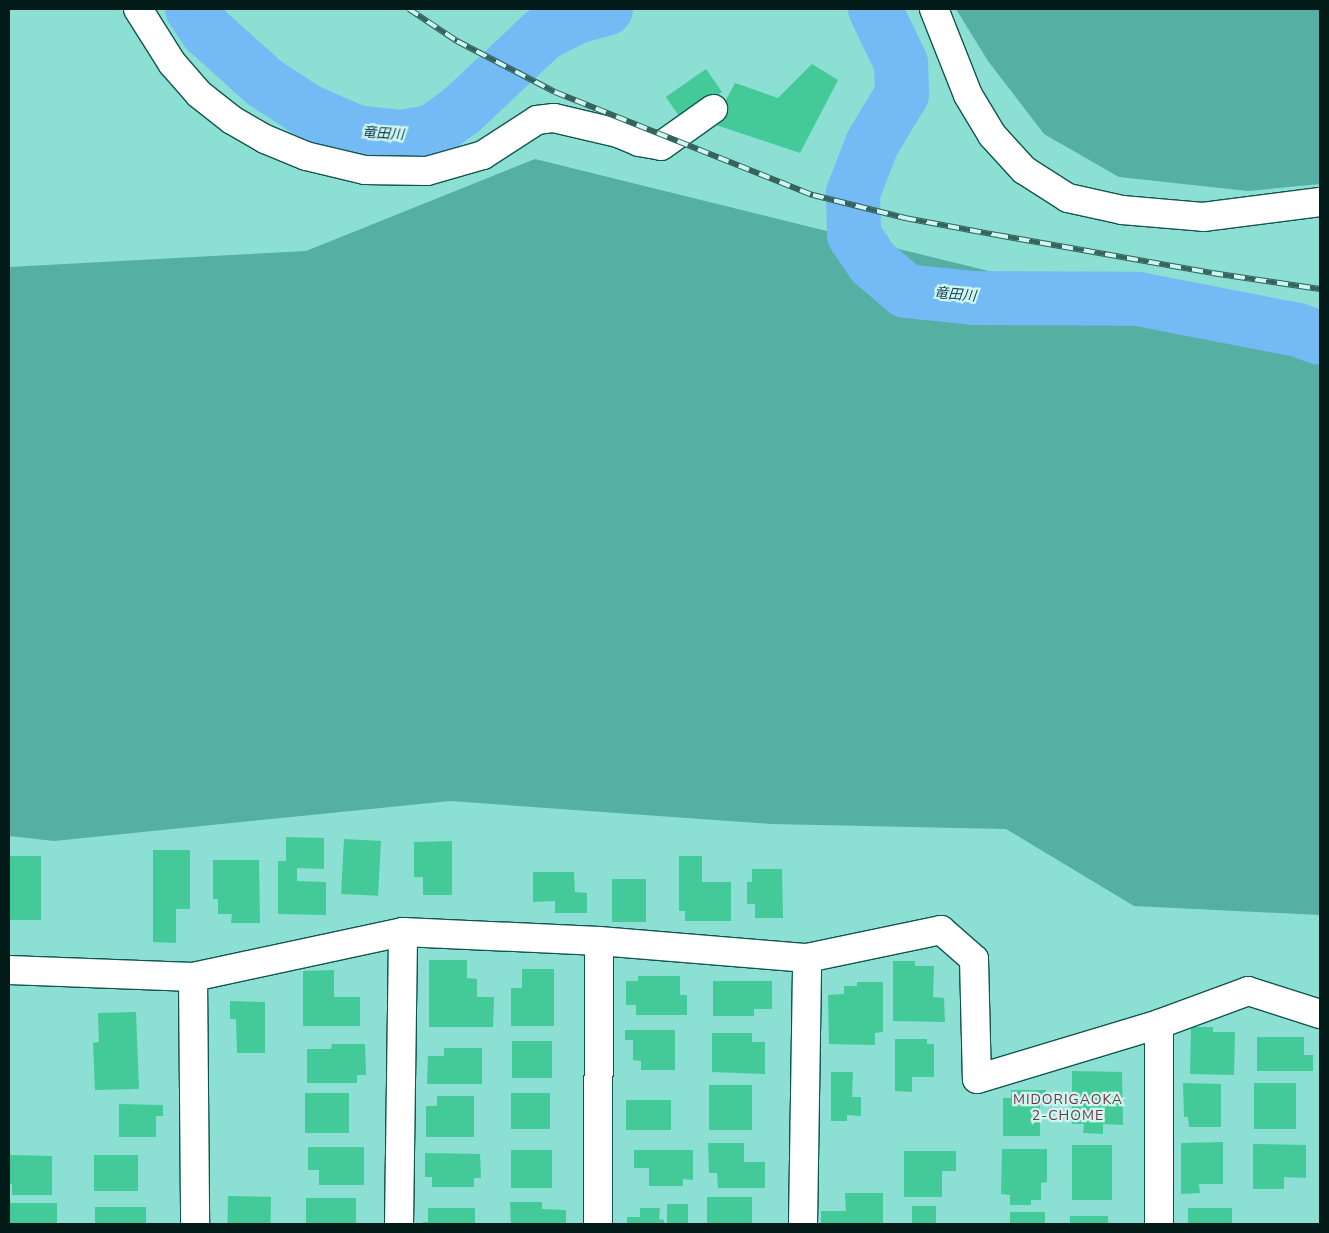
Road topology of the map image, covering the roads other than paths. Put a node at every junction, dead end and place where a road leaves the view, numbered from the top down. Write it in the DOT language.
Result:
graph roads {
  1 [pos="138,9"];
  2 [pos="934,9"];
  3 [pos="712,109"];
  4 [pos="1320,202"];
  5 [pos="403,932"];
  6 [pos="599,941"];
  7 [pos="807,958"];
  8 [pos="9,970"];
  9 [pos="193,977"];
  10 [pos="1320,1014"];
  11 [pos="1159,1024"];
  12 [pos="195,1224"];
  13 [pos="399,1224"];
  14 [pos="598,1224"];
  15 [pos="803,1224"];
  16 [pos="1159,1224"];
  1 -- 3 [label="main road"];
  2 -- 4 [label="main road"];
  5 -- 6 [label="main road"];
  5 -- 9 [label="main road"];
  5 -- 13 [label="main road"];
  6 -- 7 [label="main road"];
  6 -- 14 [label="main road"];
  7 -- 11 [label="main road"];
  7 -- 15 [label="main road"];
  8 -- 9 [label="main road"];
  9 -- 12 [label="main road"];
  10 -- 11 [label="main road"];
  11 -- 16 [label="main road"];
}
